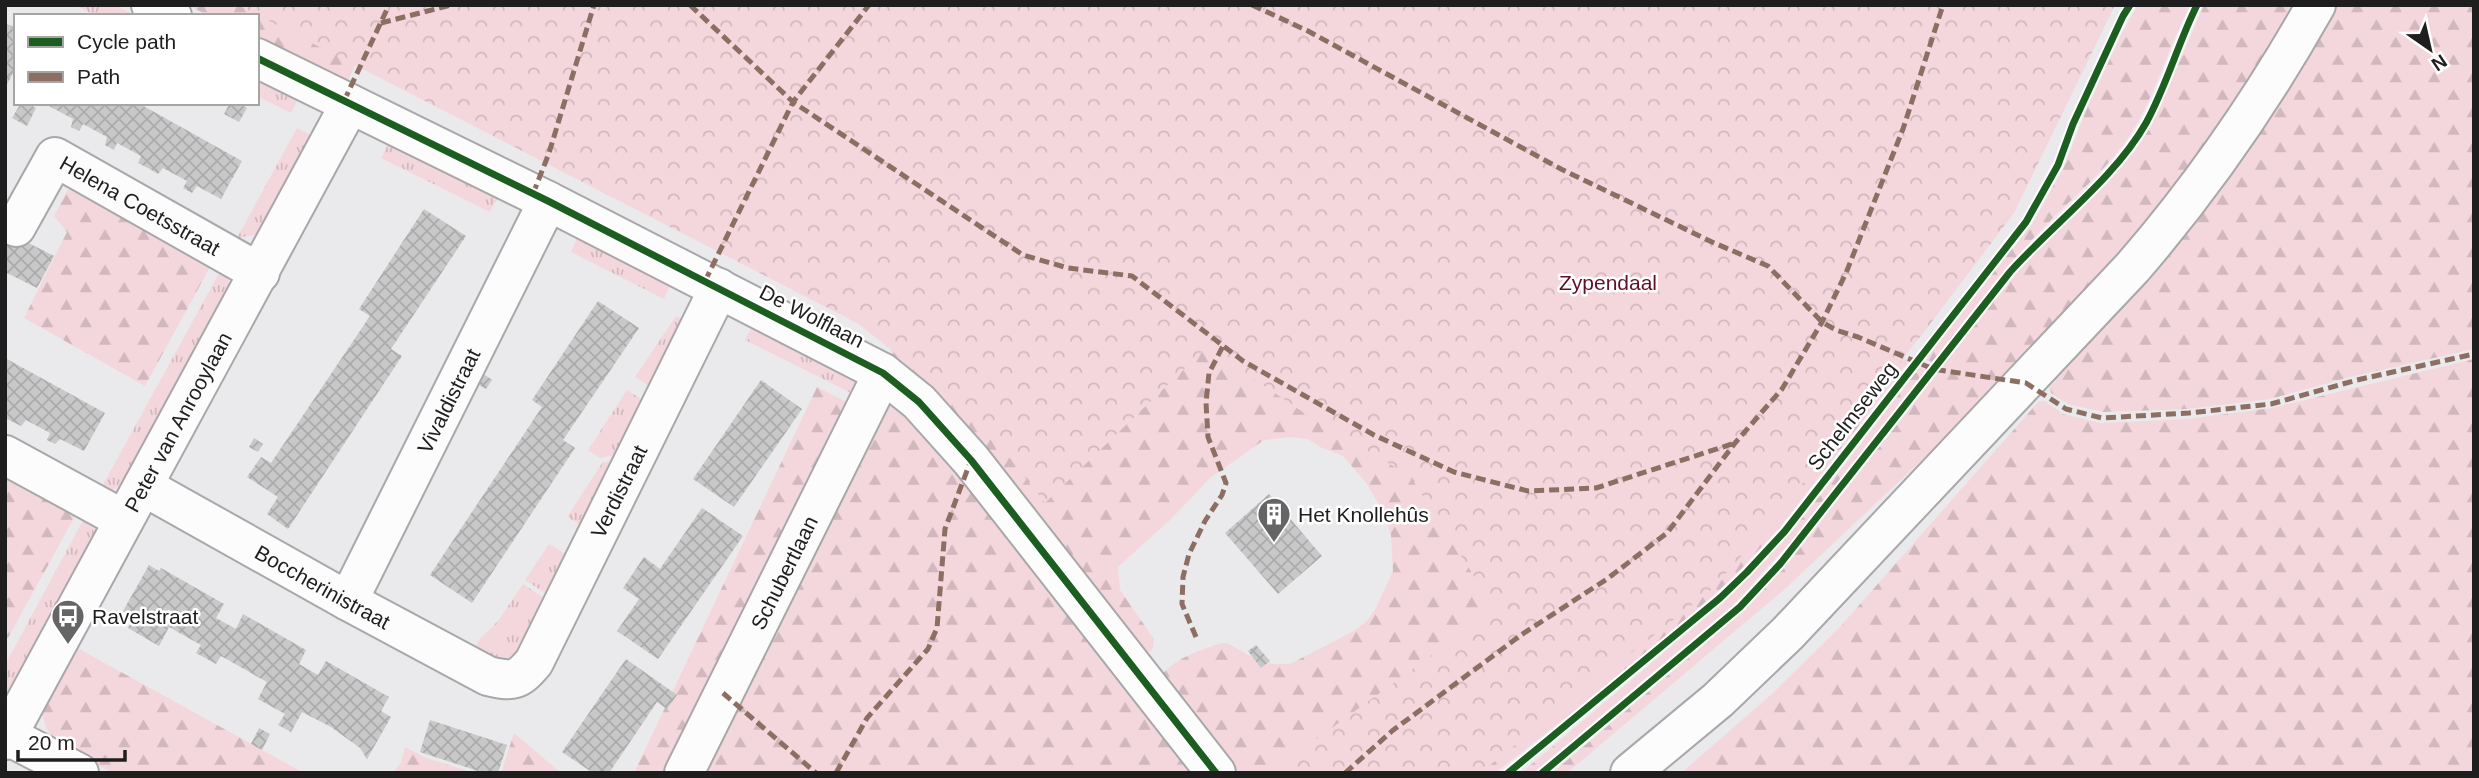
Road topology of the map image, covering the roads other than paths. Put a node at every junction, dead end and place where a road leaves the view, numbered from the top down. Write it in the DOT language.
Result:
graph roads {
  1 [pos="151,5"];
  2 [pos="2316,5"];
  3 [pos="168,14"];
  4 [pos="259,59"];
  5 [pos="350,104"];
  6 [pos="548,201"];
  7 [pos="16,227"];
  8 [pos="260,273"];
  9 [pos="719,288"];
  10 [pos="883,373"];
  11 [pos="5,455"];
  12 [pos="143,486"];
  13 [pos="124,520"];
  14 [pos="348,601"];
  15 [pos="505,680"];
  16 [pos="6,738"];
  17 [pos="79,773"];
  18 [pos="684,773"];
  19 [pos="1216,773"];
  20 [pos="1630,773"];
  1 -- 3 [label="street"];
  2 -- 20 [label="street"];
  4 -- 5 [label="street, De Wolflaan"];
  5 -- 6 [label="street, De Wolflaan"];
  5 -- 8 [label="street, Peter van Anrooylaan"];
  6 -- 9 [label="street, De Wolflaan"];
  6 -- 14 [label="street, Vivaldistraat"];
  7 -- 8 [label="street, Helena Coetsstraat"];
  8 -- 12 [label="street, Peter van Anrooylaan"];
  9 -- 10 [label="street, De Wolflaan"];
  9 -- 15 [label="street, Verdistraat"];
  10 -- 18 [label="street, Schubertlaan"];
  10 -- 19 [label="street, De Wolflaan"];
  11 -- 13 [label="street"];
  12 -- 13 [label="street, Peter van Anrooylaan"];
  12 -- 14 [label="street, Boccherinistraat"];
  13 -- 16 [label="street, Peter van Anrooylaan"];
  14 -- 15 [label="street, Boccherinistraat"];
  16 -- 17 [label="street"];
}
